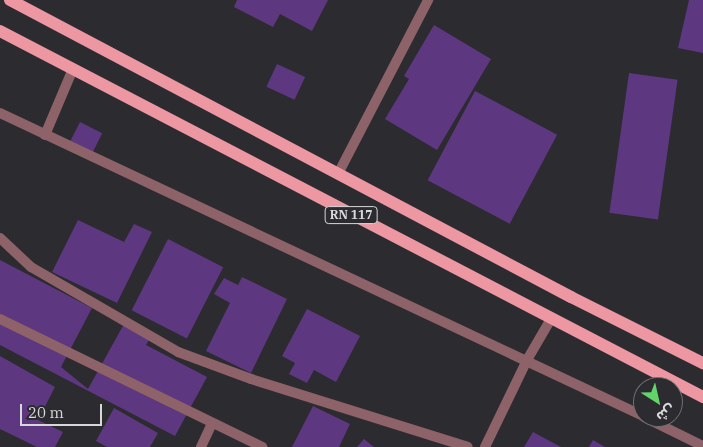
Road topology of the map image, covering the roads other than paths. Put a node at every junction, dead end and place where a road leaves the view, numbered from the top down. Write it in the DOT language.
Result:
graph roads {
  1 [pos="10,0"];
  2 [pos="428,0"];
  3 [pos="0,31"];
  4 [pos="72,71"];
  5 [pos="0,113"];
  6 [pos="45,136"];
  7 [pos="339,172"];
  8 [pos="0,238"];
  9 [pos="0,319"];
  10 [pos="551,319"];
  11 [pos="527,360"];
  12 [pos="703,363"];
  13 [pos="703,397"];
  14 [pos="633,412"];
  15 [pos="212,423"];
  16 [pos="664,427"];
  17 [pos="703,446"];
  18 [pos="201,447"];
  19 [pos="263,447"];
  20 [pos="468,447"];
  21 [pos="485,447"];
  1 -- 7 [label="main road, RN 117"];
  2 -- 7 [label="street"];
  3 -- 4 [label="main road, RN 117"];
  4 -- 6 [label="street"];
  4 -- 10 [label="main road, RN 117"];
  5 -- 6 [label="street"];
  6 -- 11 [label="street"];
  7 -- 12 [label="main road, RN 117"];
  8 -- 20 [label="street"];
  9 -- 15 [label="street"];
  10 -- 11 [label="street"];
  10 -- 13 [label="main road, RN 117"];
  11 -- 14 [label="street"];
  11 -- 21 [label="street"];
  15 -- 18 [label="street"];
  15 -- 19 [label="street"];
  16 -- 17 [label="street"];
}
